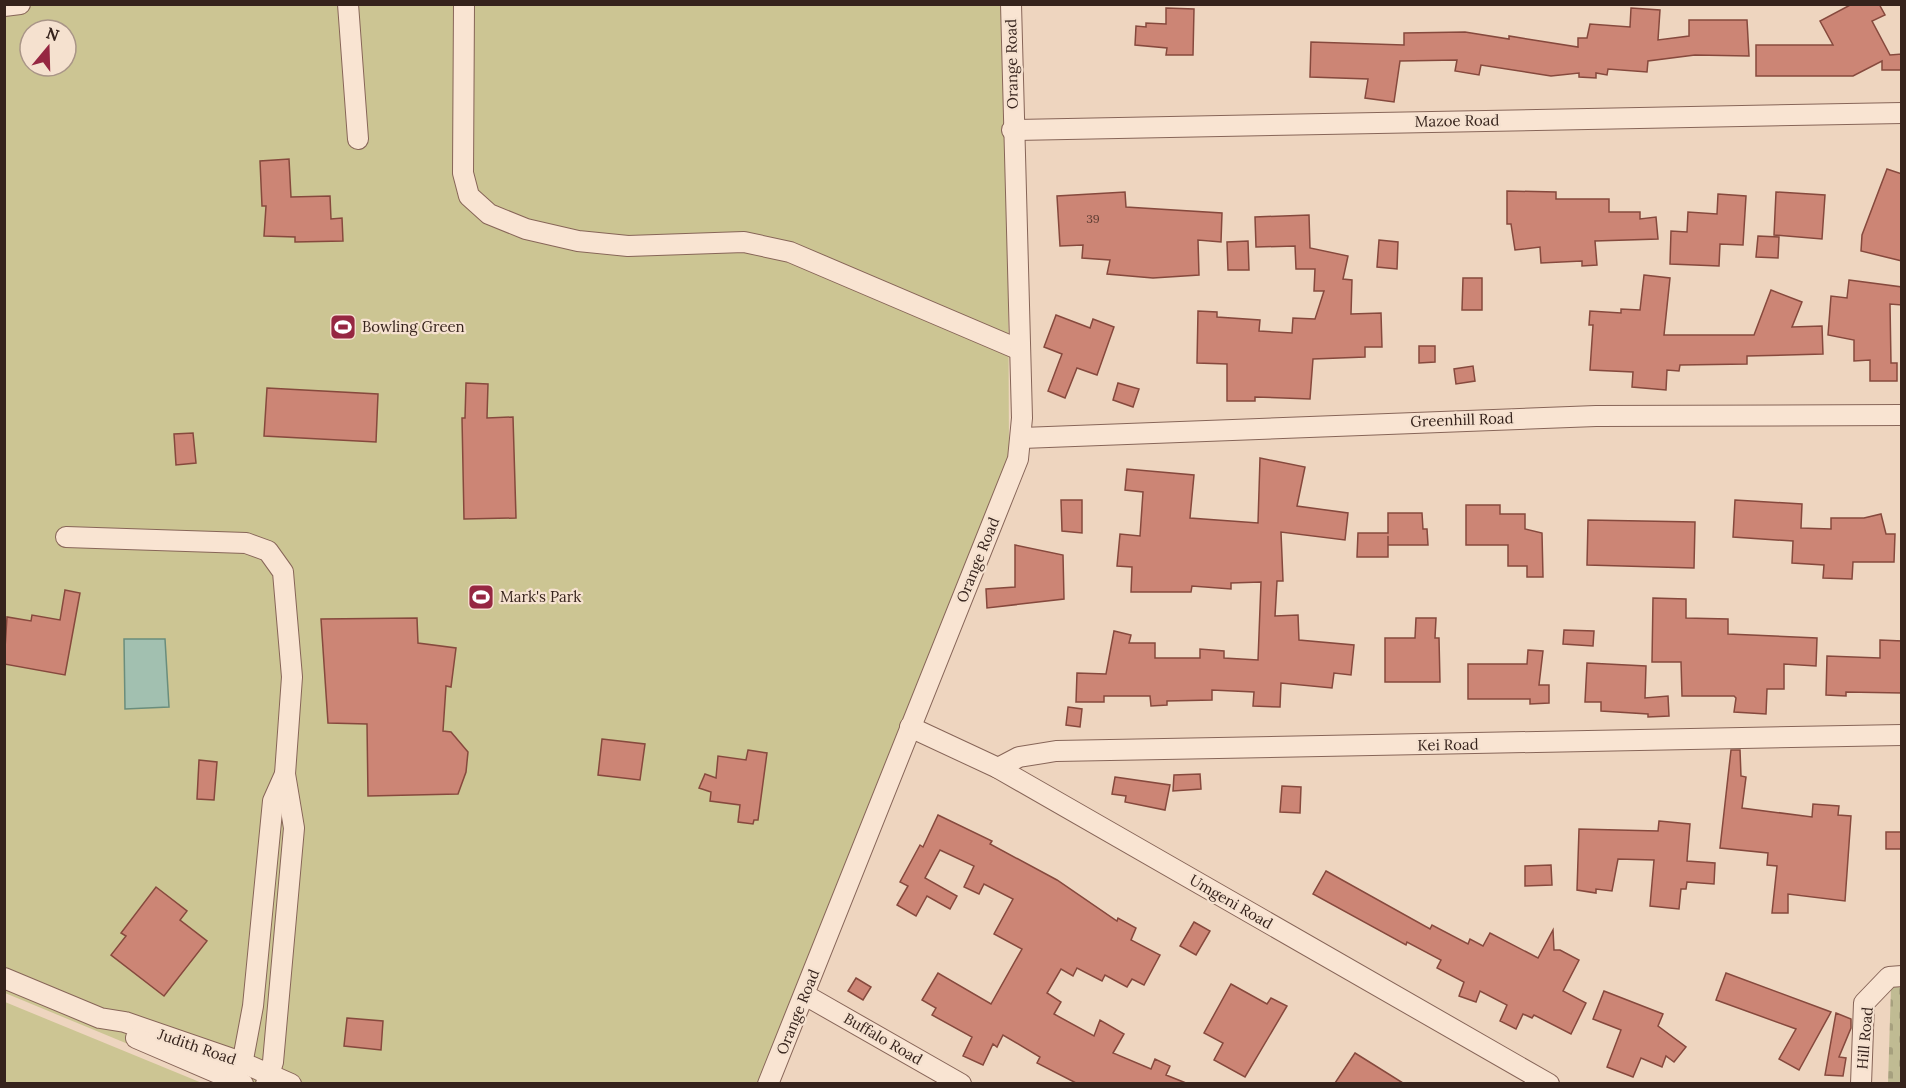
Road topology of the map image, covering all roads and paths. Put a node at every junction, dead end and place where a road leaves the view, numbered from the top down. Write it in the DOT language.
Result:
graph roads {
  1 [pos="20,4"];
  2 [pos="348,4"];
  3 [pos="464,4"];
  4 [pos="1011,4"];
  5 [pos="4,6"];
  6 [pos="1902,113"];
  7 [pos="1012,129"];
  8 [pos="358,139"];
  9 [pos="1020,350"];
  10 [pos="1902,415"];
  11 [pos="1022,438"];
  12 [pos="66,537"];
  13 [pos="910,727"];
  14 [pos="1902,735"];
  15 [pos="998,768"];
  16 [pos="285,774"];
  17 [pos="1902,976"];
  18 [pos="4,978"];
  19 [pos="805,995"];
  20 [pos="240,1075"];
  21 [pos="268,1078"];
  22 [pos="291,1083"];
  23 [pos="768,1083"];
  24 [pos="961,1083"];
  25 [pos="1549,1083"];
  26 [pos="1861,1083"];
  1 -- 5 [label="street"];
  2 -- 8 [label="street"];
  3 -- 9 [label="street"];
  4 -- 7 [label="street, Orange Road"];
  6 -- 7 [label="street, Mazoe Road"];
  7 -- 9 [label="street, Orange Road"];
  9 -- 11 [label="street, Orange Road"];
  10 -- 11 [label="street, Greenhill Road"];
  11 -- 13 [label="street, Orange Road"];
  12 -- 16 [label="street"];
  13 -- 15 [label="street, Umgeni Road"];
  13 -- 19 [label="street, Orange Road"];
  14 -- 15 [label="street, Kei Road"];
  15 -- 25 [label="street, Umgeni Road"];
  16 -- 20 [label="street"];
  16 -- 21 [label="street"];
  17 -- 26 [label="street, Hill Road"];
  18 -- 20 [label="street, Judith Road"];
  19 -- 23 [label="street, Orange Road"];
  19 -- 24 [label="street, Buffalo Road"];
  20 -- 21 [label="street, Judith Road"];
  21 -- 22 [label="street, Judith Road"];
}
